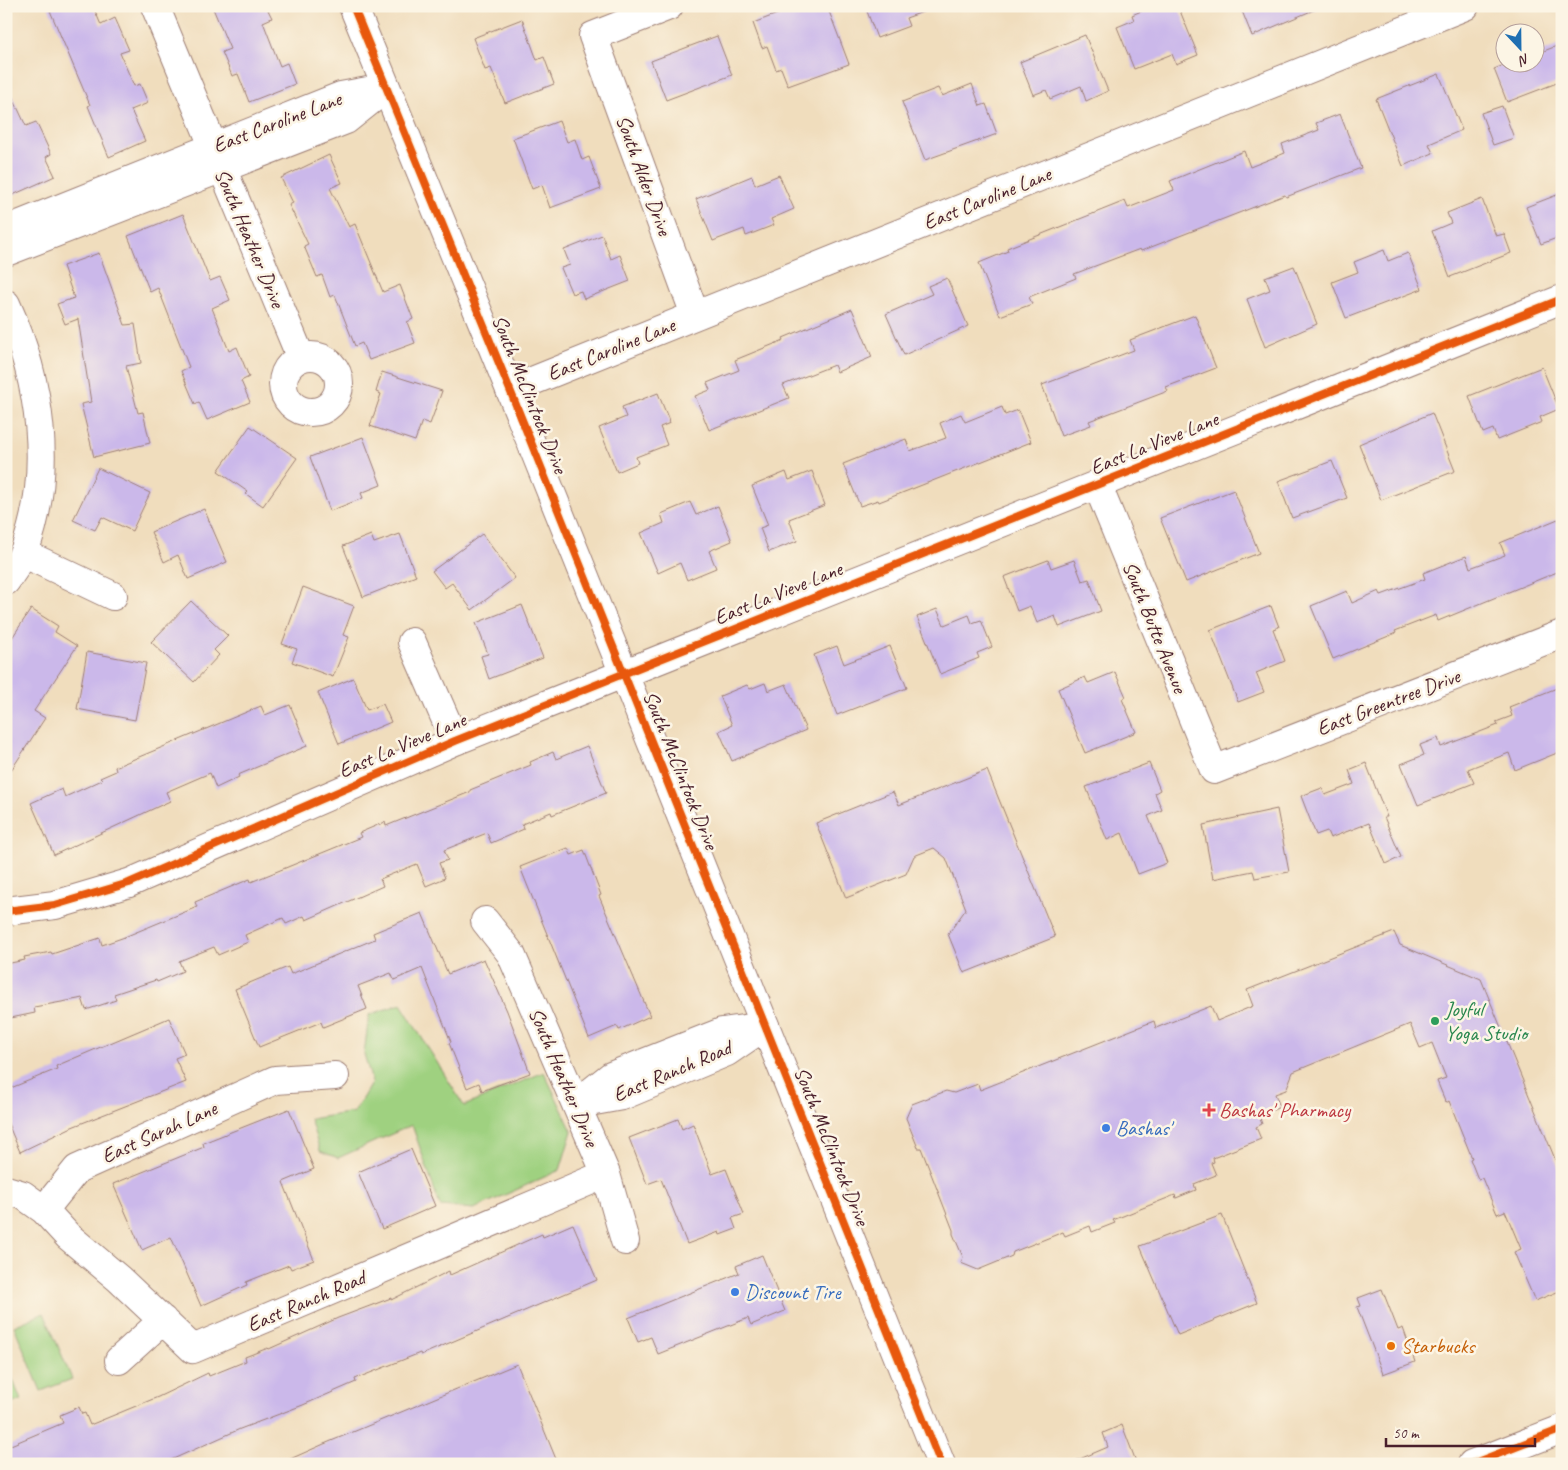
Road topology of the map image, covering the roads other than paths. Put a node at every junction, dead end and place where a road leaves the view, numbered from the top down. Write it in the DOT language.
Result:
graph roads {
  1 [pos="155,6"];
  2 [pos="352,6"];
  3 [pos="668,6"];
  4 [pos="1465,6"];
  5 [pos="386,88"];
  6 [pos="217,158"];
  7 [pos="6,230"];
  8 [pos="6,252"];
  9 [pos="1562,299"];
  10 [pos="6,304"];
  11 [pos="695,315"];
  12 [pos="301,358"];
  13 [pos="510,390"];
  14 [pos="1096,484"];
  15 [pos="24,553"];
  16 [pos="6,581"];
  17 [pos="113,596"];
  18 [pos="1562,634"];
  19 [pos="412,642"];
  20 [pos="623,673"];
  21 [pos="455,741"];
  22 [pos="1214,770"];
  23 [pos="6,911"];
  24 [pos="485,921"];
  25 [pos="765,1026"];
  26 [pos="335,1076"];
  27 [pos="576,1104"];
  28 [pos="606,1174"];
  29 [pos="6,1190"];
  30 [pos="44,1210"];
  31 [pos="625,1241"];
  32 [pos="163,1320"];
  33 [pos="119,1360"];
  34 [pos="1562,1429"];
  35 [pos="941,1464"];
  36 [pos="1472,1464"];
  1 -- 6 [label="street, South Heather Drive"];
  2 -- 5 [label="street, South McClintock Drive"];
  3 -- 11 [label="street, South Alder Drive"];
  4 -- 11 [label="street, East Caroline Lane"];
  5 -- 6 [label="street, East Caroline Lane"];
  5 -- 13 [label="street, South McClintock Drive"];
  6 -- 7 [label="street, East Caroline Lane"];
  6 -- 8 [label="street, East Caroline Lane"];
  6 -- 12 [label="street, South Heather Drive"];
  9 -- 14 [label="street, East La Vieve Lane"];
  10 -- 15 [label="street"];
  11 -- 13 [label="street, East Caroline Lane"];
  13 -- 20 [label="street, South McClintock Drive"];
  14 -- 20 [label="street, East La Vieve Lane"];
  14 -- 22 [label="street, South Butte Avenue"];
  15 -- 16 [label="street"];
  15 -- 17 [label="street"];
  18 -- 22 [label="street, East Greentree Drive"];
  19 -- 21 [label="street"];
  20 -- 21 [label="street, East La Vieve Lane"];
  20 -- 25 [label="street, South McClintock Drive"];
  21 -- 23 [label="street, East La Vieve Lane"];
  24 -- 27 [label="street, South Heather Drive"];
  25 -- 27 [label="street, East Ranch Road"];
  25 -- 35 [label="street, South McClintock Drive"];
  26 -- 30 [label="street, East Sarah Lane"];
  27 -- 28 [label="street, South Heather Drive"];
  28 -- 31 [label="street, South Heather Drive"];
  28 -- 32 [label="street, East Ranch Road"];
  29 -- 30 [label="street"];
  30 -- 32 [label="street, East Ranch Road"];
  32 -- 33 [label="street"];
  34 -- 36 [label="street"];
}
